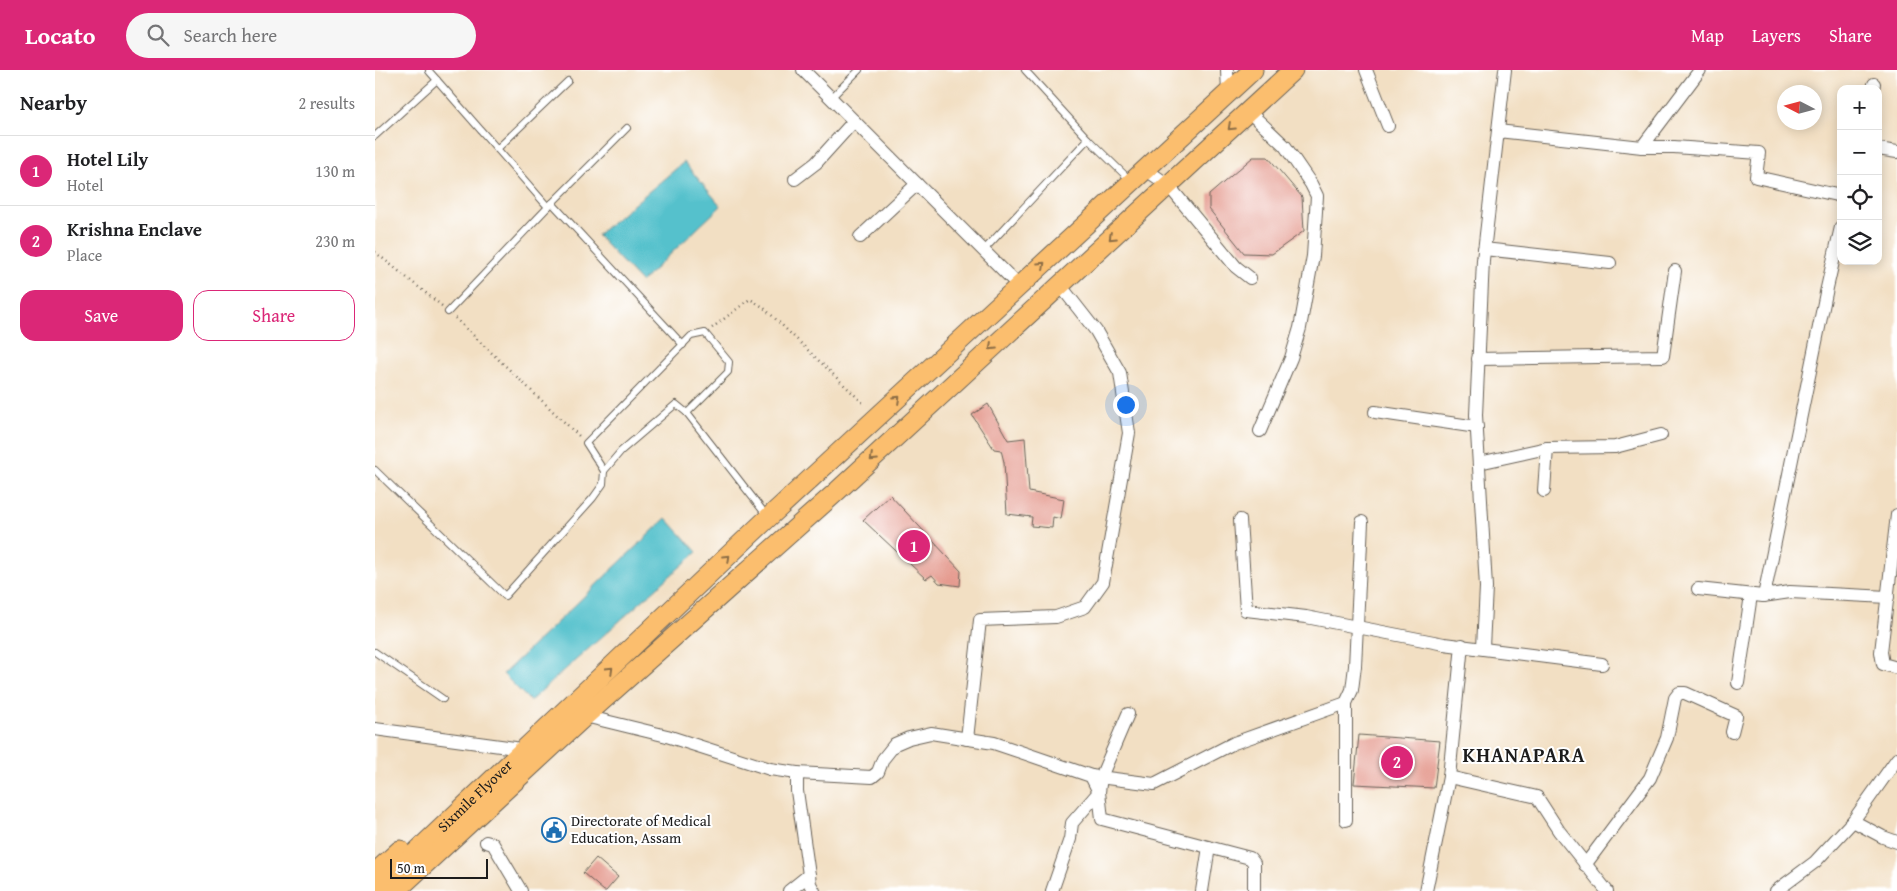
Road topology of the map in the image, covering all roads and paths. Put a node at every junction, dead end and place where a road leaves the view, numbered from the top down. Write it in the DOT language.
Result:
graph roads {
  1 [pos="803,70"];
  2 [pos="859,70"];
  3 [pos="1025,70"];
  4 [pos="1227,70"];
  5 [pos="1253,70"];
  6 [pos="1293,70"];
  7 [pos="1365,70"];
  8 [pos="1505,70"];
  9 [pos="1700,70"];
  10 [pos="429,71"];
  11 [pos="437,80"];
  12 [pos="568,81"];
  13 [pos="1228,93"];
  14 [pos="831,98"];
  15 [pos="1248,111"];
  16 [pos="854,121"];
  17 [pos="1388,126"];
  18 [pos="627,128"];
  19 [pos="1498,131"];
  20 [pos="375,136"];
  21 [pos="1088,139"];
  22 [pos="1642,147"];
  23 [pos="497,149"];
  24 [pos="1882,150"];
  25 [pos="1897,152"];
  26 [pos="1139,175"];
  27 [pos="795,179"];
  28 [pos="917,184"];
  29 [pos="1168,185"];
  30 [pos="1837,195"];
  31 [pos="550,205"];
  32 [pos="860,237"];
  33 [pos="1837,244"];
  34 [pos="1484,248"];
  35 [pos="984,250"];
  36 [pos="375,252"];
  37 [pos="1610,263"];
  38 [pos="1675,271"];
  39 [pos="1250,278"];
  40 [pos="1059,285"];
  41 [pos="1019,286"];
  42 [pos="448,312"];
  43 [pos="705,333"];
  44 [pos="683,345"];
  45 [pos="1478,359"];
  46 [pos="864,404"];
  47 [pos="1375,412"];
  48 [pos="687,413"];
  49 [pos="1477,427"];
  50 [pos="1260,431"];
  51 [pos="1661,435"];
  52 [pos="586,443"];
  53 [pos="1547,448"];
  54 [pos="1479,464"];
  55 [pos="375,470"];
  56 [pos="605,471"];
  57 [pos="1545,491"];
  58 [pos="1897,515"];
  59 [pos="768,518"];
  60 [pos="1239,520"];
  61 [pos="1362,522"];
  62 [pos="1698,589"];
  63 [pos="1758,595"];
  64 [pos="1888,597"];
  65 [pos="1357,627"];
  66 [pos="1462,646"];
  67 [pos="1483,648"];
  68 [pos="375,652"];
  69 [pos="1602,664"];
  70 [pos="1897,668"];
  71 [pos="1738,683"];
  72 [pos="443,699"];
  73 [pos="1346,703"];
  74 [pos="580,709"];
  75 [pos="1128,714"];
  76 [pos="375,729"];
  77 [pos="1732,732"];
  78 [pos="967,739"];
  79 [pos="542,745"];
  80 [pos="515,748"];
  81 [pos="1897,759"];
  82 [pos="797,773"];
  83 [pos="1096,776"];
  84 [pos="1449,777"];
  85 [pos="1099,792"];
  86 [pos="1345,820"];
  87 [pos="1853,820"];
  88 [pos="486,842"];
  89 [pos="1897,842"];
  90 [pos="1209,847"];
  91 [pos="1585,865"];
  92 [pos="375,872"];
  93 [pos="809,875"];
  94 [pos="375,891"];
  95 [pos="396,891"];
  96 [pos="413,891"];
  97 [pos="521,891"];
  98 [pos="789,891"];
  99 [pos="814,891"];
  100 [pos="1052,891"];
  101 [pos="1201,891"];
  102 [pos="1254,891"];
  103 [pos="1426,891"];
  104 [pos="1607,891"];
  105 [pos="1776,891"];
  1 -- 14 [label="street"];
  2 -- 14 [label="lane"];
  3 -- 21 [label="lane"];
  4 -- 13 [label="street"];
  5 -- 13 [label="main road"];
  6 -- 15 [label="main road"];
  7 -- 17 [label="street"];
  8 -- 19 [label="street"];
  9 -- 22 [label="street"];
  10 -- 11 [label="lane"];
  11 -- 20 [label="lane"];
  11 -- 23 [label="lane"];
  12 -- 23 [label="lane"];
  13 -- 26 [label="main road"];
  14 -- 16 [label="street"];
  15 -- 29 [label="main road, one-way"];
  15 -- 50 [label="street"];
  16 -- 27 [label="street"];
  16 -- 28 [label="street"];
  18 -- 31 [label="lane"];
  19 -- 22 [label="street"];
  19 -- 34 [label="street"];
  21 -- 26 [label="lane"];
  21 -- 35 [label="lane"];
  22 -- 30 [label="street"];
  23 -- 31 [label="lane"];
  24 -- 25 [label="street"];
  26 -- 29 [label="street"];
  41 -- 26 [label="main road, one-way"];
  28 -- 32 [label="street"];
  28 -- 35 [label="street"];
  29 -- 39 [label="street"];
  29 -- 40 [label="main road, one-way"];
  31 -- 42 [label="lane"];
  31 -- 44 [label="lane"];
  33 -- 63 [label="street"];
  34 -- 37 [label="street"];
  34 -- 45 [label="street"];
  35 -- 41 [label="street"];
  36 -- 42 [label="path"];
  38 -- 45 [label="street"];
  40 -- 74 [label="main road, one-way"];
  40 -- 78 [label="street"];
  59 -- 41 [label="main road, one-way"];
  42 -- 52 [label="path"];
  43 -- 44 [label="lane"];
  43 -- 46 [label="path"];
  43 -- 48 [label="lane"];
  44 -- 52 [label="lane"];
  45 -- 49 [label="street"];
  47 -- 49 [label="street"];
  48 -- 56 [label="lane"];
  48 -- 59 [label="lane"];
  49 -- 54 [label="street"];
  51 -- 53 [label="street"];
  52 -- 56 [label="lane"];
  53 -- 54 [label="street"];
  53 -- 57 [label="street"];
  54 -- 67 [label="street"];
  55 -- 56 [label="lane"];
  58 -- 64 [label="street"];
  74 -- 59 [label="main road, one-way"];
  60 -- 65 [label="street"];
  61 -- 65 [label="street"];
  62 -- 63 [label="street"];
  63 -- 64 [label="street"];
  63 -- 71 [label="street"];
  64 -- 70 [label="street"];
  65 -- 66 [label="street"];
  65 -- 73 [label="street"];
  66 -- 67 [label="street"];
  66 -- 84 [label="street"];
  67 -- 69 [label="street"];
  68 -- 72 [label="lane"];
  73 -- 83 [label="street"];
  73 -- 86 [label="street"];
  74 -- 79 [label="main road, Sixmile Flyover"];
  74 -- 80 [label="main road"];
  74 -- 82 [label="street"];
  74 -- 96 [label="main road"];
  75 -- 83 [label="street"];
  76 -- 80 [label="street"];
  77 -- 91 [label="street"];
  78 -- 82 [label="street"];
  78 -- 83 [label="street"];
  79 -- 94 [label="main road, Sixmile Flyover"];
  79 -- 95 [label="main road, Sixmile Flyover"];
  80 -- 92 [label="main road"];
  81 -- 87 [label="street"];
  82 -- 93 [label="street"];
  83 -- 85 [label="street"];
  84 -- 91 [label="street"];
  84 -- 103 [label="street"];
  85 -- 90 [label="street"];
  85 -- 100 [label="street"];
  87 -- 89 [label="street"];
  87 -- 105 [label="street"];
  88 -- 97 [label="street"];
  90 -- 101 [label="street"];
  90 -- 102 [label="street"];
  91 -- 104 [label="street"];
  93 -- 98 [label="street"];
  93 -- 99 [label="street"];
}
